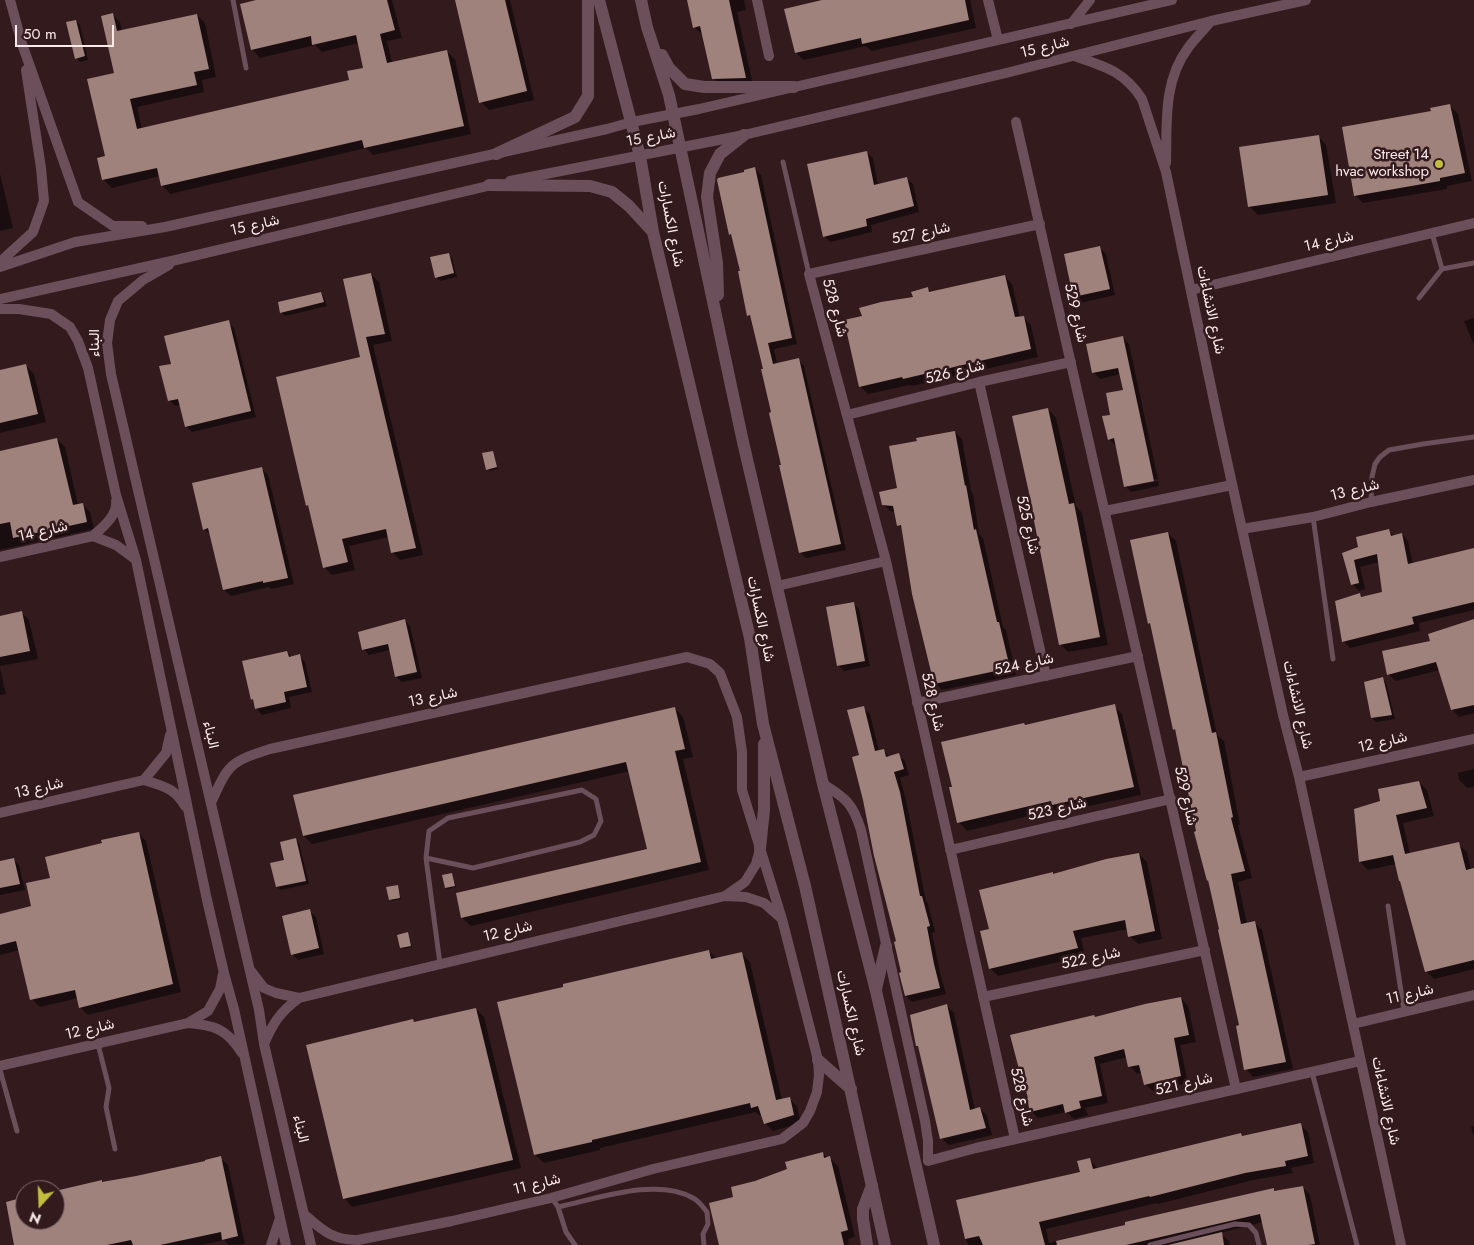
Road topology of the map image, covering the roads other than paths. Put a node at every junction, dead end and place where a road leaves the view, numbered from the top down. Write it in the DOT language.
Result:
graph roads {
  1 [pos="10,0"];
  2 [pos="233,0"];
  3 [pos="588,0"];
  4 [pos="599,0"];
  5 [pos="641,0"];
  6 [pos="757,0"];
  7 [pos="988,0"];
  8 [pos="1090,0"];
  9 [pos="1172,0"];
  10 [pos="1306,0"];
  11 [pos="1211,21"];
  12 [pos="1071,24"];
  13 [pos="647,27"];
  14 [pos="998,40"];
  15 [pos="22,44"];
  16 [pos="769,56"];
  17 [pos="1074,56"];
  18 [pos="246,68"];
  19 [pos="794,87"];
  20 [pos="673,115"];
  21 [pos="632,122"];
  22 [pos="1016,122"];
  23 [pos="744,135"];
  24 [pos="681,148"];
  25 [pos="496,154"];
  26 [pos="640,156"];
  27 [pos="783,162"];
  28 [pos="1166,172"];
  29 [pos="489,186"];
  30 [pos="1474,223"];
  31 [pos="1040,224"];
  32 [pos="165,227"];
  33 [pos="653,232"];
  34 [pos="1432,233"];
  35 [pos="176,260"];
  36 [pos="0,262"];
  37 [pos="1474,263"];
  38 [pos="0,267"];
  39 [pos="1442,269"];
  40 [pos="809,274"];
  41 [pos="1191,290"];
  42 [pos="1419,298"];
  43 [pos="0,299"];
  44 [pos="0,309"];
  45 [pos="719,327"];
  46 [pos="1071,362"];
  47 [pos="979,382"];
  48 [pos="847,415"];
  49 [pos="1474,437"];
  50 [pos="1474,480"];
  51 [pos="1232,485"];
  52 [pos="116,495"];
  53 [pos="1371,502"];
  54 [pos="1105,511"];
  55 [pos="1313,517"];
  56 [pos="1242,529"];
  57 [pos="93,536"];
  58 [pos="0,557"];
  59 [pos="136,560"];
  60 [pos="886,561"];
  61 [pos="777,586"];
  62 [pos="1138,656"];
  63 [pos="1334,659"];
  64 [pos="1046,676"];
  65 [pos="917,703"];
  66 [pos="763,724"];
  67 [pos="170,731"];
  68 [pos="1474,739"];
  69 [pos="1299,778"];
  70 [pos="144,780"];
  71 [pos="823,784"];
  72 [pos="1170,799"];
  73 [pos="211,804"];
  74 [pos="0,813"];
  75 [pos="190,816"];
  76 [pos="760,848"];
  77 [pos="950,850"];
  78 [pos="426,858"];
  79 [pos="725,896"];
  80 [pos="1388,906"];
  81 [pos="782,918"];
  82 [pos="886,946"];
  83 [pos="1205,950"];
  84 [pos="440,964"];
  85 [pos="248,967"];
  86 [pos="224,973"];
  87 [pos="876,991"];
  88 [pos="1474,995"];
  89 [pos="983,997"];
  90 [pos="299,998"];
  91 [pos="1404,1012"];
  92 [pos="188,1023"];
  93 [pos="1353,1024"];
  94 [pos="98,1044"];
  95 [pos="264,1044"];
  96 [pos="245,1058"];
  97 [pos="818,1060"];
  98 [pos="1360,1061"];
  99 [pos="0,1066"];
  100 [pos="0,1070"];
  101 [pos="1312,1071"];
  102 [pos="1236,1088"];
  103 [pos="851,1089"];
  104 [pos="17,1131"];
  105 [pos="1015,1139"];
  106 [pos="115,1149"];
  107 [pos="872,1185"];
  108 [pos="552,1198"];
  109 [pos="558,1208"];
  110 [pos="305,1215"];
  111 [pos="280,1217"];
  112 [pos="271,1245"];
  113 [pos="286,1245"];
  114 [pos="311,1245"];
  115 [pos="575,1245"];
  116 [pos="704,1245"];
  117 [pos="867,1245"];
  118 [pos="885,1245"];
  119 [pos="934,1245"];
  120 [pos="1150,1245"];
  121 [pos="1259,1245"];
  122 [pos="1357,1245"];
  123 [pos="1401,1245"];
  1 -- 15 [label="street"];
  2 -- 18 [label="lane"];
  3 -- 25 [label="street"];
  4 -- 21 [label="street, شارع الكسارات"];
  5 -- 13 [label="street, شارع الكسارات"];
  6 -- 16 [label="street"];
  7 -- 14 [label="street"];
  8 -- 12 [label="street"];
  9 -- 12 [label="street, شارع 15"];
  10 -- 11 [label="street, شارع 15"];
  11 -- 17 [label="street, شارع 15"];
  11 -- 28 [label="street, شارع الانشاءات"];
  12 -- 14 [label="street, شارع 15"];
  13 -- 19 [label="street"];
  13 -- 20 [label="street, شارع الكسارات"];
  14 -- 19 [label="street, شارع 15"];
  15 -- 32 [label="street"];
  15 -- 36 [label="street"];
  17 -- 23 [label="street, شارع 15"];
  17 -- 28 [label="street, شارع الانشاءات"];
  19 -- 20 [label="street, شارع 15"];
  20 -- 21 [label="street, شارع 15"];
  20 -- 24 [label="street, شارع الكسارات"];
  21 -- 25 [label="street, شارع 15"];
  21 -- 26 [label="street, شارع الكسارات"];
  22 -- 31 [label="street, شارع 529"];
  23 -- 24 [label="street, شارع 15"];
  23 -- 45 [label="street"];
  24 -- 26 [label="street, شارع 15"];
  24 -- 45 [label="street, شارع الكسارات"];
  25 -- 32 [label="street, شارع 15"];
  26 -- 29 [label="street, شارع 15"];
  26 -- 33 [label="street, شارع الكسارات"];
  27 -- 40 [label="lane"];
  28 -- 41 [label="street, شارع الانشاءات"];
  29 -- 33 [label="street"];
  29 -- 35 [label="street, شارع 15"];
  30 -- 34 [label="street, شارع 14"];
  31 -- 40 [label="street, شارع 527"];
  31 -- 46 [label="street, شارع 529"];
  32 -- 38 [label="street, شارع 15"];
  33 -- 66 [label="street, شارع الكسارات"];
  34 -- 39 [label="lane"];
  34 -- 41 [label="street, شارع 14"];
  35 -- 43 [label="street, شارع 15"];
  35 -- 73 [label="street, البناء"];
  37 -- 39 [label="lane"];
  39 -- 42 [label="lane"];
  40 -- 48 [label="street, شارع 528"];
  41 -- 51 [label="street, شارع الانشاءات"];
  44 -- 52 [label="street, البناء"];
  45 -- 61 [label="street, شارع الكسارات"];
  46 -- 47 [label="street, شارع 526"];
  46 -- 54 [label="street, شارع 529"];
  47 -- 48 [label="street, شارع 526"];
  47 -- 64 [label="street, شارع 525"];
  48 -- 60 [label="street, شارع 528"];
  49 -- 53 [label="lane"];
  50 -- 53 [label="street, شارع 13"];
  51 -- 54 [label="street"];
  51 -- 56 [label="street, شارع الانشاءات"];
  52 -- 57 [label="street"];
  52 -- 59 [label="street, البناء"];
  53 -- 55 [label="street, شارع 13"];
  54 -- 62 [label="street, شارع 529"];
  55 -- 56 [label="street, شارع 13"];
  55 -- 63 [label="lane"];
  56 -- 69 [label="street, شارع الانشاءات"];
  57 -- 58 [label="street, شارع 14"];
  57 -- 59 [label="street"];
  59 -- 67 [label="street, البناء"];
  60 -- 61 [label="street"];
  60 -- 65 [label="street, شارع 528"];
  61 -- 71 [label="street, شارع الكسارات"];
  62 -- 64 [label="street, شارع 524"];
  62 -- 72 [label="street, شارع 529"];
  64 -- 65 [label="street, شارع 524"];
  65 -- 77 [label="street, شارع 528"];
  66 -- 76 [label="street"];
  66 -- 103 [label="street, شارع الكسارات"];
  67 -- 70 [label="street"];
  67 -- 75 [label="street, البناء"];
  68 -- 69 [label="street, شارع 12"];
  69 -- 93 [label="street, شارع الانشاءات"];
  70 -- 74 [label="street, شارع 13"];
  70 -- 75 [label="street"];
  71 -- 82 [label="street"];
  71 -- 87 [label="street, شارع الكسارات"];
  72 -- 77 [label="street, شارع 523"];
  72 -- 83 [label="street, شارع 529"];
  73 -- 76 [label="street, شارع 13"];
  73 -- 85 [label="street, البناء"];
  75 -- 86 [label="street, البناء"];
  76 -- 79 [label="street, شارع 12"];
  76 -- 81 [label="street"];
  77 -- 89 [label="street, شارع 528"];
  78 -- 78 [label="lane"];
  78 -- 84 [label="lane"];
  79 -- 81 [label="street, شارع 12"];
  79 -- 84 [label="street, شارع 12"];
  80 -- 91 [label="lane"];
  81 -- 97 [label="street"];
  82 -- 87 [label="street"];
  82 -- 105 [label="street"];
  83 -- 89 [label="street, شارع 522"];
  83 -- 102 [label="street, شارع 529"];
  84 -- 90 [label="street, شارع 12"];
  85 -- 90 [label="street, شارع 12"];
  85 -- 95 [label="street, البناء"];
  86 -- 92 [label="street, شارع 12"];
  86 -- 96 [label="street, البناء"];
  87 -- 119 [label="street, شارع الكسارات"];
  88 -- 91 [label="street, شارع 11"];
  89 -- 105 [label="street, شارع 528"];
  90 -- 95 [label="street, شارع 12"];
  91 -- 93 [label="street, شارع 11"];
  92 -- 94 [label="street, شارع 12"];
  92 -- 96 [label="street, شارع 12"];
  93 -- 98 [label="street, شارع الانشاءات"];
  94 -- 99 [label="street, شارع 12"];
  94 -- 106 [label="lane"];
  95 -- 110 [label="street, البناء"];
  96 -- 111 [label="street, البناء"];
  97 -- 103 [label="street"];
  97 -- 108 [label="street, شارع 11"];
  98 -- 101 [label="street, شارع 521"];
  98 -- 123 [label="street, شارع الانشاءات"];
  100 -- 104 [label="lane"];
  101 -- 102 [label="street, شارع 521"];
  101 -- 122 [label="lane"];
  102 -- 105 [label="street, شارع 521"];
  103 -- 107 [label="street, شارع الكسارات"];
  107 -- 117 [label="street"];
  107 -- 118 [label="street, شارع الكسارات"];
  108 -- 109 [label="lane"];
  108 -- 110 [label="street, شارع 11"];
  109 -- 115 [label="lane"];
  109 -- 116 [label="lane"];
  110 -- 114 [label="street, البناء"];
  111 -- 112 [label="street"];
  111 -- 113 [label="street, البناء"];
  120 -- 121 [label="lane"];
}
